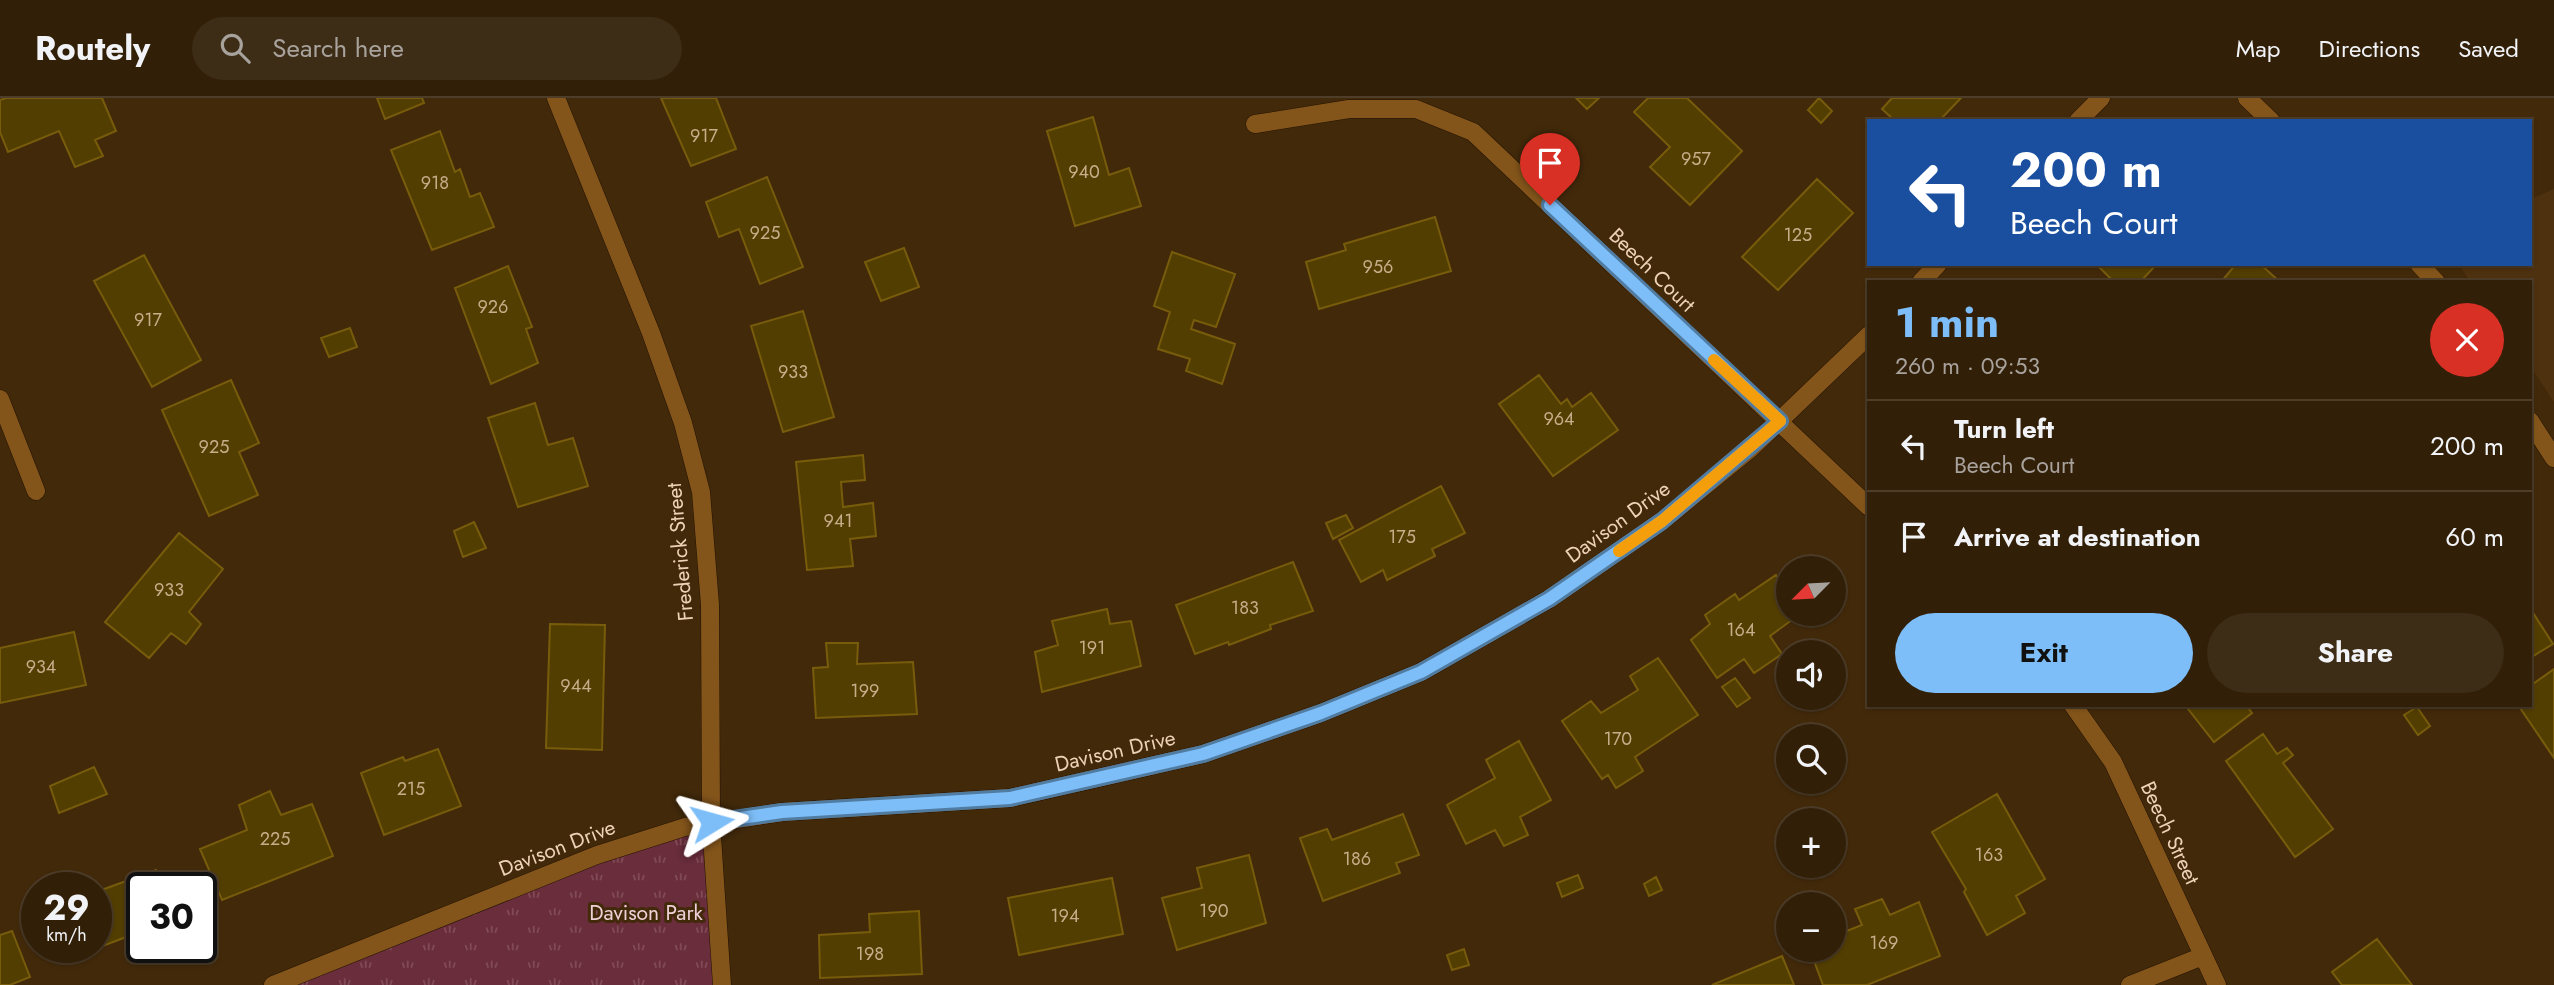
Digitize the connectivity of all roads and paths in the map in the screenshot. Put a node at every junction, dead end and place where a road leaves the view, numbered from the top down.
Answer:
1 (555, 98) edge
2 (2101, 98) edge
3 (2247, 98) edge
4 (2080, 119) edge
5 (2268, 119) edge
6 (1255, 124) dead end
7 (1936, 266) edge
8 (2421, 266) edge
9 (1923, 280) edge
10 (2434, 280) edge
11 (1867, 337) edge
12 (0, 399) edge
13 (1780, 421) junction
14 (2532, 424) edge
15 (2554, 458) edge
16 (36, 491) dead end
17 (1867, 505) edge
18 (2074, 707) edge
19 (712, 822) junction
20 (2203, 956) junction
21 (273, 985) edge
22 (722, 985) edge
23 (2130, 985) edge
24 (2217, 985) edge

1 - 19 street, Frederick Street
2 - 4 street
3 - 5 street
6 - 13 street, Beech Court
7 - 9 street
8 - 10 street
11 - 13 street, Davison Drive
12 - 16 street
13 - 17 street
13 - 19 street, Davison Drive
14 - 15 street
18 - 20 street, Beech Street
19 - 21 street, Davison Drive
19 - 22 street, Frederick Street
20 - 23 street
20 - 24 street, Beech Street

